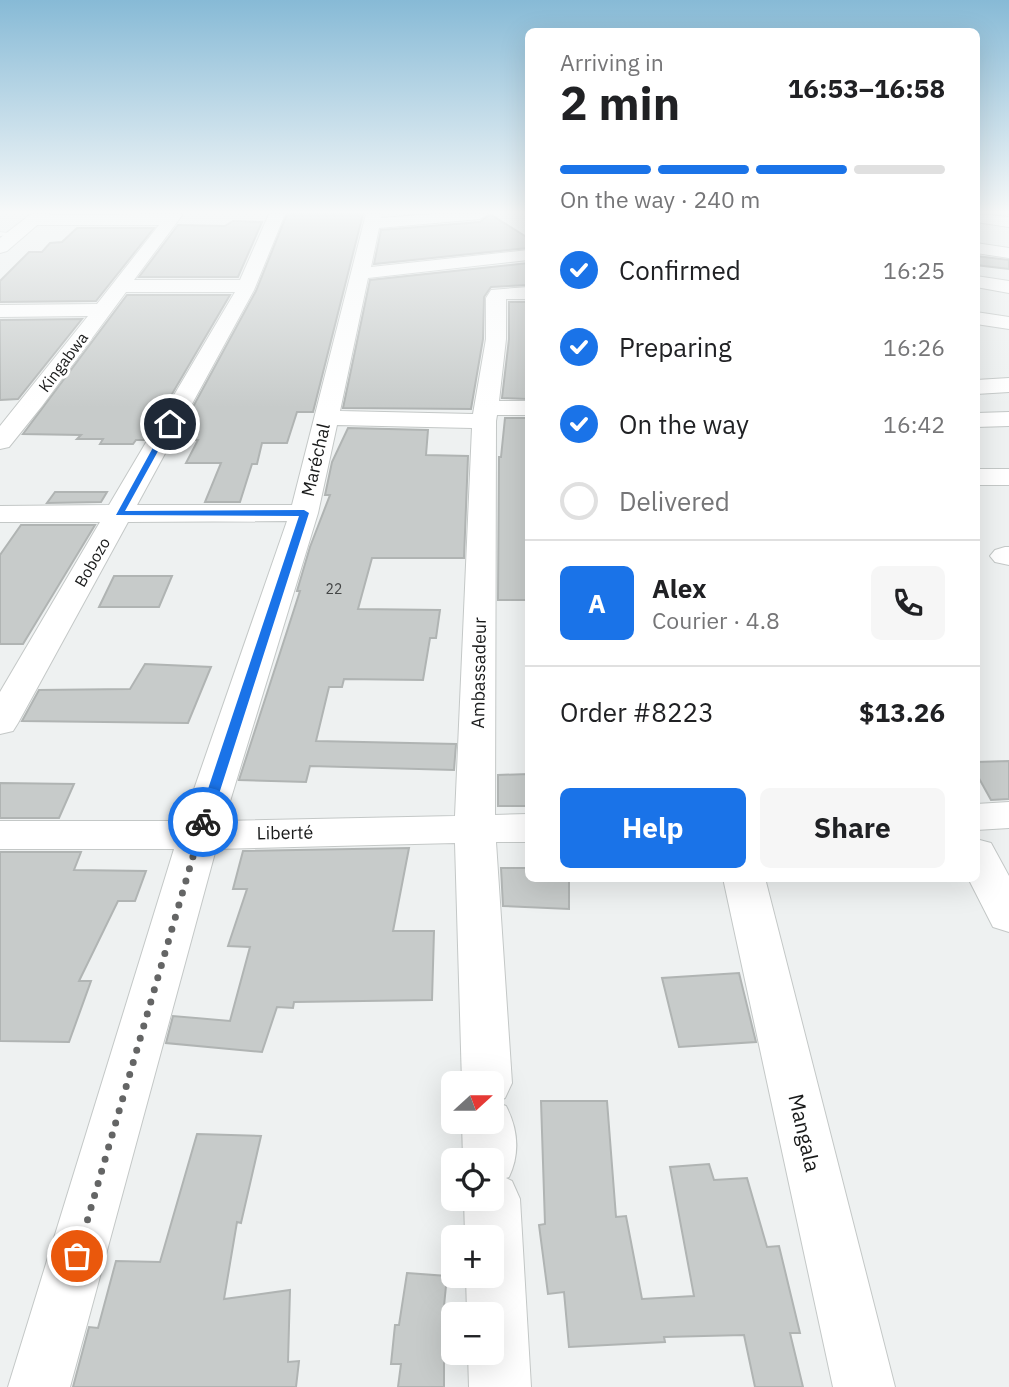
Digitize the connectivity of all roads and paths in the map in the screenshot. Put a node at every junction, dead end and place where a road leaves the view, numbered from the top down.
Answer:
1 (127, 279) edge
2 (250, 279) edge
3 (362, 279) edge
4 (980, 282) edge
5 (122, 286) junction
6 (247, 286) junction
7 (1009, 287) edge
8 (525, 293) edge
9 (103, 310) junction
10 (0, 311) edge
11 (980, 319) edge
12 (1009, 326) edge
13 (980, 330) edge
14 (34, 401) junction
15 (0, 402) edge
16 (525, 408) edge
17 (485, 415) junction
18 (326, 418) junction
19 (1009, 419) edge
20 (980, 420) edge
21 (0, 442) edge
22 (980, 477) edge
23 (1009, 477) edge
24 (119, 513) junction
25 (304, 513) junction
26 (0, 514) edge
27 (0, 723) edge
28 (986, 819) edge
29 (525, 828) edge
30 (475, 829) junction
31 (0, 835) edge
32 (199, 835) junction
33 (745, 882) edge
34 (1009, 916) edge
35 (485, 1071) edge
36 (493, 1211) edge
37 (39, 1387) edge
38 (500, 1387) edge
39 (864, 1387) edge

1 - 5 street, Kingabwa
2 - 6 street, Bobozo
3 - 18 street, Maréchal
4 - 7 street
5 - 6 street
5 - 9 street, Kingabwa
6 - 24 street, Bobozo
8 - 17 street, Ambassadeur
9 - 10 street
9 - 14 street, Kingabwa
11 - 12 street
12 - 13 street
14 - 15 street
14 - 21 street, Kingabwa
16 - 17 street
17 - 18 street
17 - 30 street, Ambassadeur
18 - 25 street, Maréchal
19 - 20 street
22 - 23 street
24 - 25 street
24 - 26 street
24 - 27 street, Bobozo
25 - 32 street, Maréchal
28 - 34 street
29 - 30 street, Liberté
30 - 32 street, Liberté
30 - 35 street, Ambassadeur
31 - 32 street, Liberté
32 - 37 street, Maréchal
33 - 39 street, Mangala
36 - 38 street

